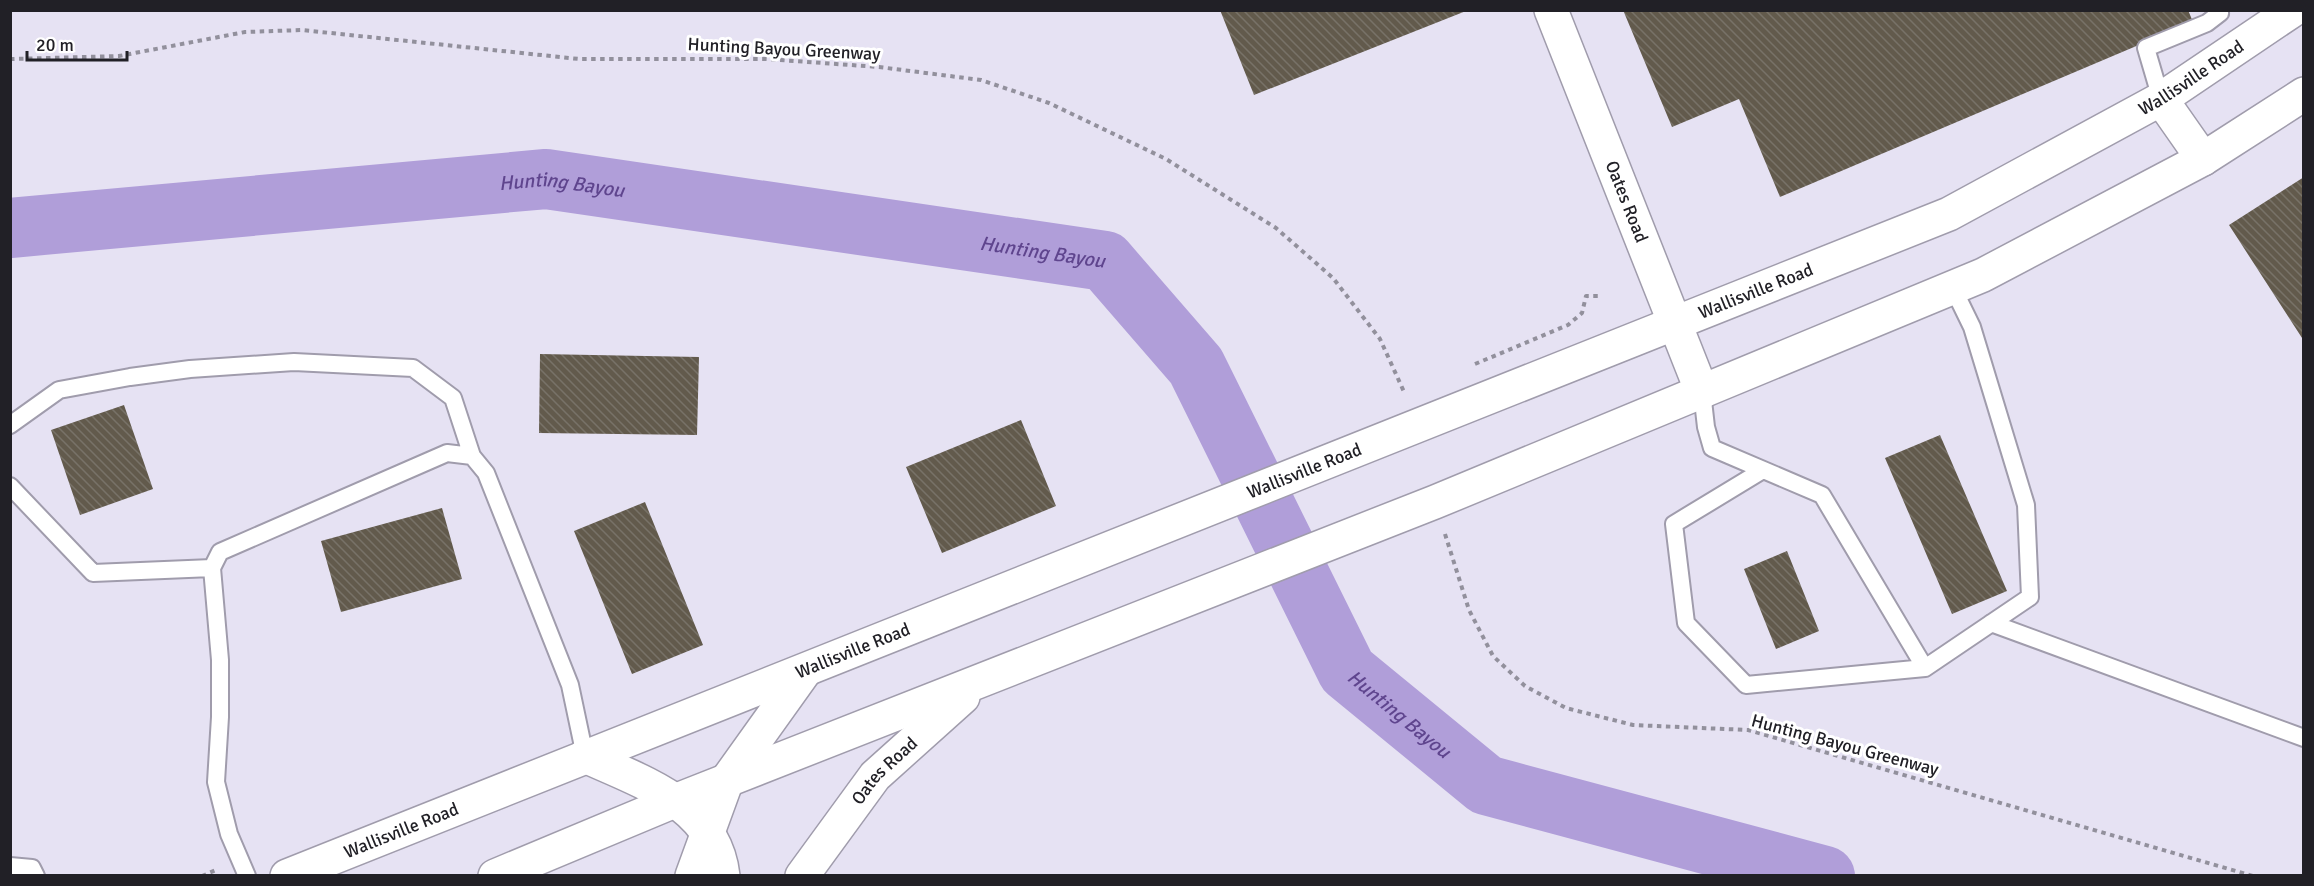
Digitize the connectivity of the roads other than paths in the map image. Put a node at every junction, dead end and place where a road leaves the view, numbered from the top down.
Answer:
1 (1551, 10) edge
2 (2219, 10) edge
3 (2293, 10) edge
4 (2304, 94) edge
5 (2160, 99) junction
6 (2203, 159) junction
7 (1953, 288) junction
8 (1675, 322) junction
9 (1702, 392) junction
10 (10, 426) edge
11 (472, 456) junction
12 (1763, 470) junction
13 (10, 486) edge
14 (212, 568) junction
15 (1991, 623) junction
16 (1925, 668) junction
17 (805, 671) junction
18 (982, 680) junction
19 (2304, 738) edge
20 (585, 756) junction
21 (728, 780) junction
22 (677, 800) junction
23 (708, 832) junction
24 (10, 866) edge
25 (36, 876) edge
26 (248, 876) edge
27 (287, 876) edge
28 (495, 876) edge
29 (692, 876) edge
30 (723, 876) edge
31 (802, 876) edge

1 - 8 main road, Oates Road
2 - 5 lane
3 - 5 main road, Wallisville Road
4 - 6 main road
5 - 6 main road
5 - 8 main road, Wallisville Road
6 - 7 main road
7 - 9 main road
7 - 15 lane
8 - 9 main road, Oates Road
8 - 17 main road, Wallisville Road
9 - 12 lane
9 - 18 main road
10 - 11 lane
11 - 14 lane
11 - 20 lane
12 - 16 lane
12 - 16 lane
13 - 14 lane
14 - 26 lane
15 - 16 lane
15 - 19 lane
17 - 20 main road, Wallisville Road
17 - 21 main road
18 - 21 main road
18 - 31 main road, Oates Road
20 - 22 main road
20 - 27 main road, Wallisville Road
21 - 22 main road
21 - 23 main road
22 - 23 main road
22 - 28 main road
23 - 29 main road
23 - 30 main road
24 - 25 lane

